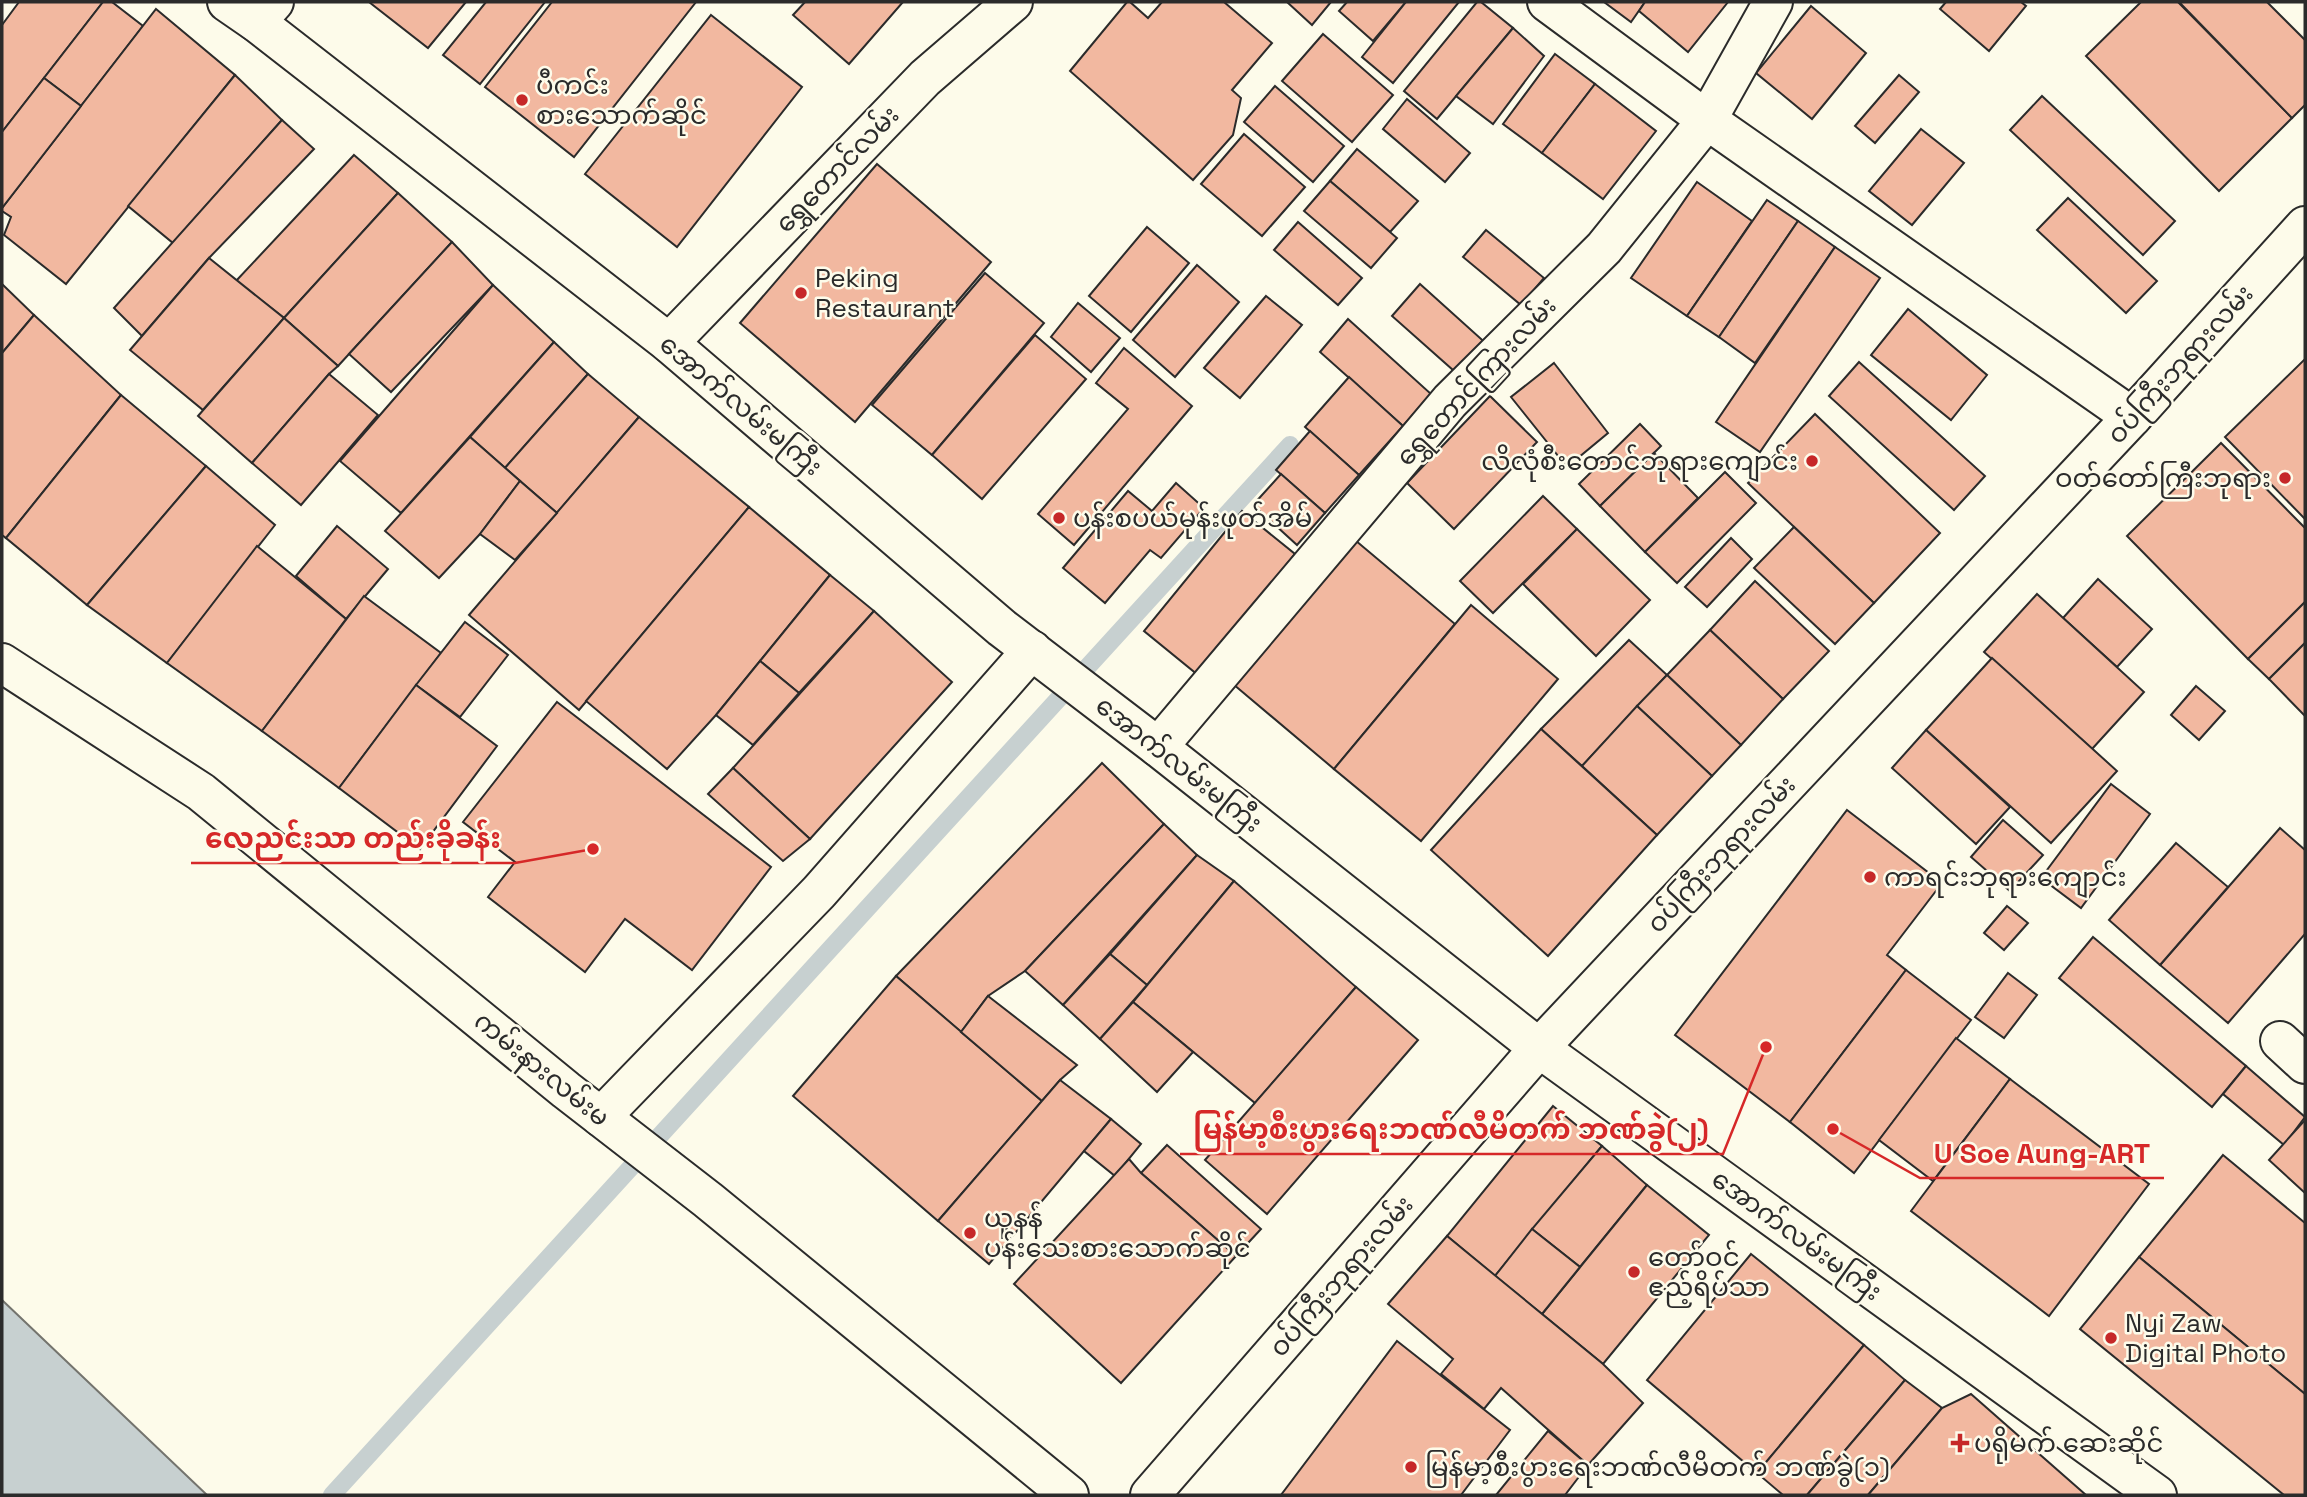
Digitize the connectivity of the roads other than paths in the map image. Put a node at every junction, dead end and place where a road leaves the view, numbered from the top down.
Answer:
1 (1013, 2) edge
2 (1547, 2) edge
3 (1773, 2) edge
4 (252, 8) edge
5 (1707, 120) junction
6 (2305, 226) edge
7 (669, 344) junction
8 (2132, 417) junction
9 (1032, 650) junction
10 (2, 663) edge
11 (1158, 747) junction
12 (1539, 1048) junction
13 (601, 1117) junction
14 (1069, 1495) edge
15 (1150, 1495) edge
16 (2157, 1495) edge

1 - 7 street, ရွှေတောင်လမ်း
2 - 5 street
3 - 5 street, ရွှေတောင်ကြားလမ်း
4 - 7 street, အောက်လမ်းမကြီး
5 - 8 street
5 - 11 street, ရွှေတောင်ကြားလမ်း
6 - 8 street, ဝပ်ကြီးဘုရားလမ်း
7 - 9 street, အောက်လမ်းမကြီး
8 - 12 street, ဝပ်ကြီးဘုရားလမ်း
9 - 11 street, အောက်လမ်းမကြီး
9 - 13 street
10 - 13 street, ကမ်းနားလမ်းမ
11 - 12 street, အောက်လမ်းမကြီး
12 - 15 street, ဝပ်ကြီးဘုရားလမ်း
12 - 16 street, အောက်လမ်းမကြီး
13 - 14 street, ကမ်းနားလမ်းမ

